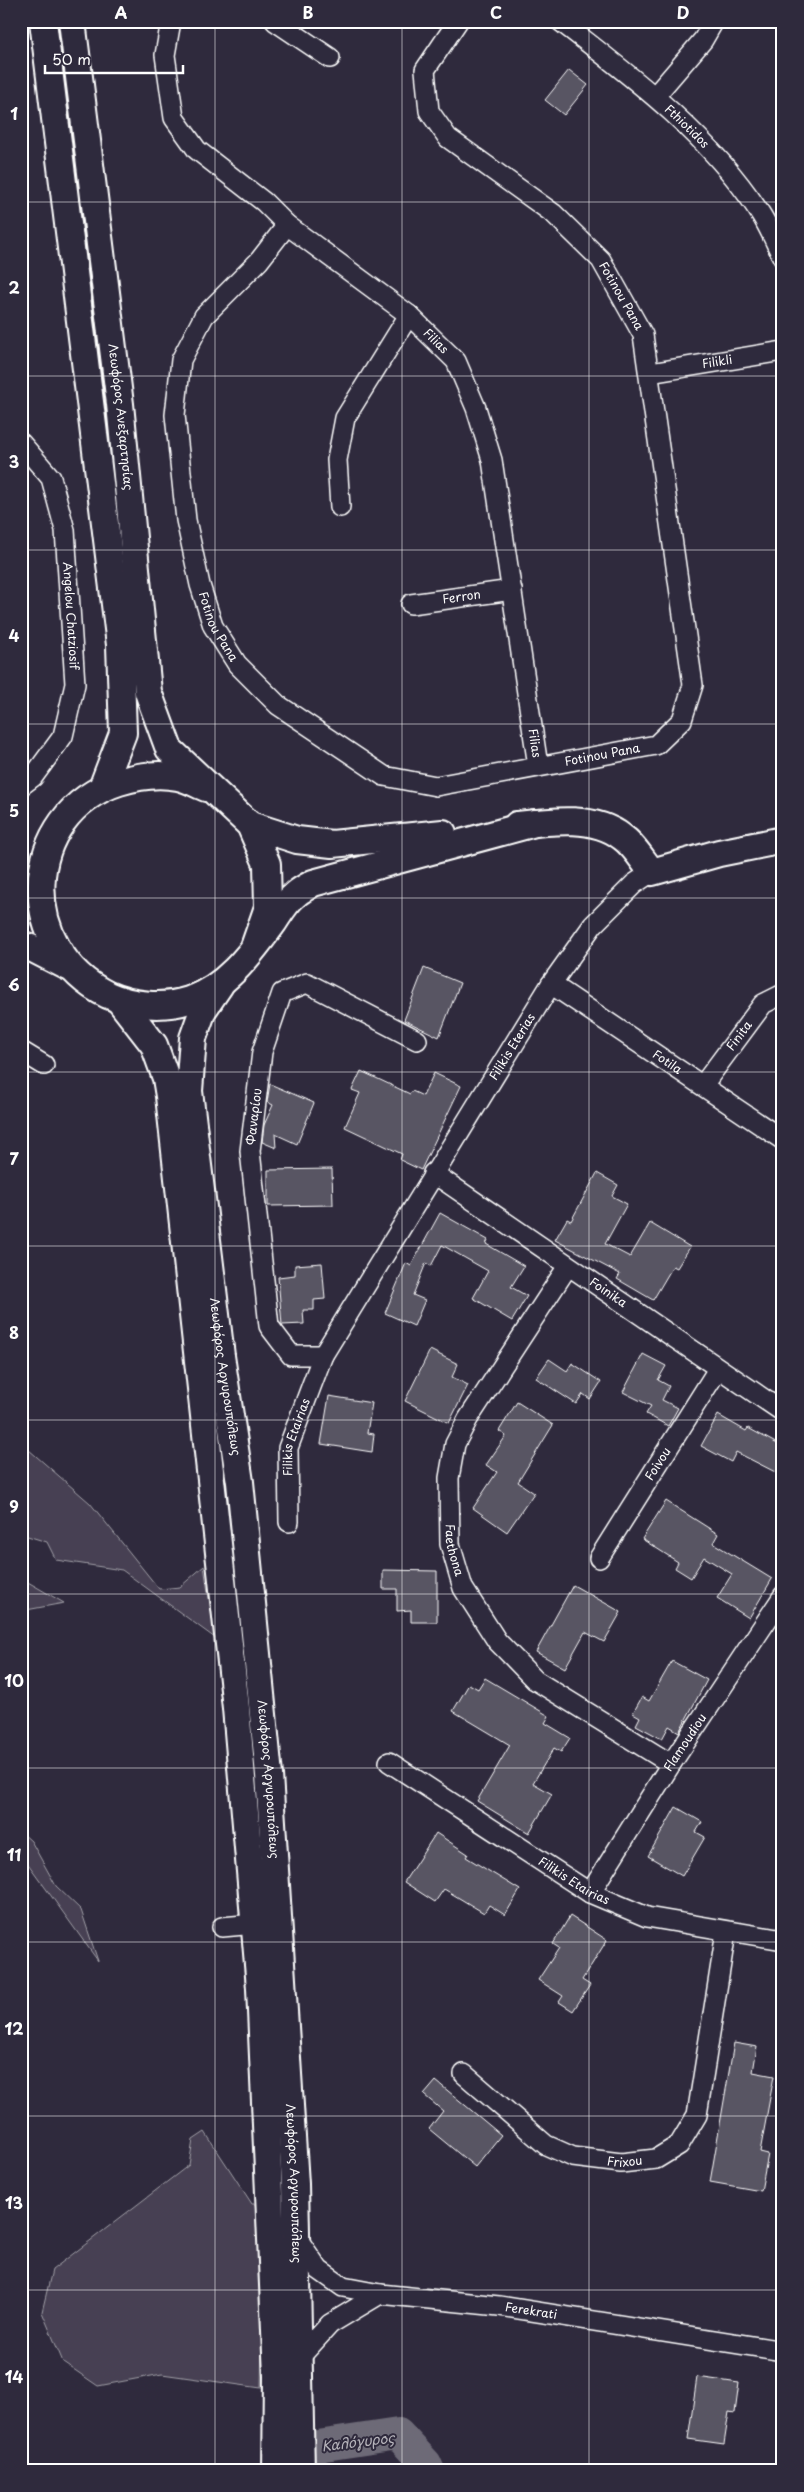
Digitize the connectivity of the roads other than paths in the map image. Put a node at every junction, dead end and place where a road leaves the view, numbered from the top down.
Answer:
1 (43, 21) edge
2 (72, 21) edge
3 (171, 21) edge
4 (275, 21) edge
5 (458, 21) edge
6 (560, 21) edge
7 (714, 21) edge
8 (330, 58) dead end
9 (655, 96) junction
10 (287, 225) junction
11 (783, 258) edge
12 (409, 315) junction
13 (783, 351) edge
14 (650, 373) junction
15 (21, 443) edge
16 (340, 507) dead end
17 (512, 590) junction
18 (411, 604) dead end
19 (538, 766) junction
20 (21, 786) edge
21 (102, 788) junction
22 (215, 791) junction
23 (535, 823) junction
24 (250, 825) junction
25 (783, 840) edge
26 (44, 860) junction
27 (652, 872) junction
28 (21, 875) edge
29 (21, 945) edge
30 (254, 947) junction
31 (71, 969) junction
32 (551, 984) junction
33 (220, 985) junction
34 (783, 994) edge
35 (119, 1000) junction
36 (417, 1040) dead end
37 (21, 1051) edge
38 (44, 1066) dead end
39 (703, 1085) junction
40 (179, 1094) junction
41 (783, 1140) edge
42 (433, 1174) junction
43 (568, 1266) junction
44 (323, 1355) junction
45 (718, 1369) junction
46 (783, 1412) edge
47 (289, 1522) dead end
48 (598, 1558) dead end
49 (783, 1596) edge
50 (389, 1762) dead end
51 (671, 1764) junction
52 (590, 1892) junction
53 (255, 1924) junction
54 (222, 1927) dead end
55 (726, 1932) junction
56 (783, 1940) edge
57 (464, 2074) dead end
58 (297, 2238) junction
59 (380, 2294) junction
60 (783, 2351) edge
61 (300, 2357) junction
62 (276, 2471) edge
63 (301, 2471) edge

1 - 21 main road
2 - 22 main road, Λεωφόρος Ανεξαρτησίας
3 - 10 street, Filias
4 - 8 street
5 - 14 street, Fotinou Pana
6 - 9 street, Fthiotidos
7 - 9 street
9 - 11 street, Fthiotidos
10 - 12 street, Filias
10 - 19 street, Fotinou Pana
12 - 16 street
12 - 17 street, Filias
13 - 14 street, Filikli
14 - 19 street, Fotinou Pana
15 - 20 street, Angelou Chatziosif
17 - 18 street, Ferron
17 - 19 street, Filias
21 - 22 main road
21 - 26 main road
22 - 24 main road, Λεωφόρος Ανεξαρτησίας
23 - 24 main road
23 - 27 main road
23 - 30 main road
24 - 30 main road
25 - 27 main road, Filikis Eterias
26 - 28 main road
26 - 31 main road
27 - 32 street, Filikis Eterias
29 - 31 main road
30 - 33 main road
31 - 35 main road
32 - 39 street, Fotila
32 - 42 street, Filikis Eterias
33 - 35 main road
33 - 40 main road
34 - 39 street, Finita
35 - 40 main road
36 - 44 street, Φαναρίου
37 - 38 street
39 - 41 street, Fotila
40 - 53 main road, Λεωφόρος Αργυρουπόλεως
40 - 58 main road, Λεωφόρος Αργυρουπόλεως
42 - 43 street, Foinika
42 - 44 street, Filikis Eterias
43 - 45 street, Foinika
43 - 51 street, Faethona
44 - 47 street, Filikis Etairias
45 - 46 street, Foinika
45 - 48 street, Foivou
49 - 51 street, Flamoudiou
50 - 52 street, Filikis Etairias
51 - 52 street, Flamoudiou
52 - 55 street, Filikis Etairias
53 - 54 street
53 - 62 main road, Λεωφόρος Αργυρουπόλεως
55 - 56 street, Filikis Etairias
55 - 57 street, Frixou
58 - 59 street, Ferekrati
58 - 61 main road, Λεωφόρος Αργυρουπόλεως
59 - 60 street, Ferekrati
59 - 61 street
61 - 63 main road, Λεωφόρος Αργυρουπόλεως

